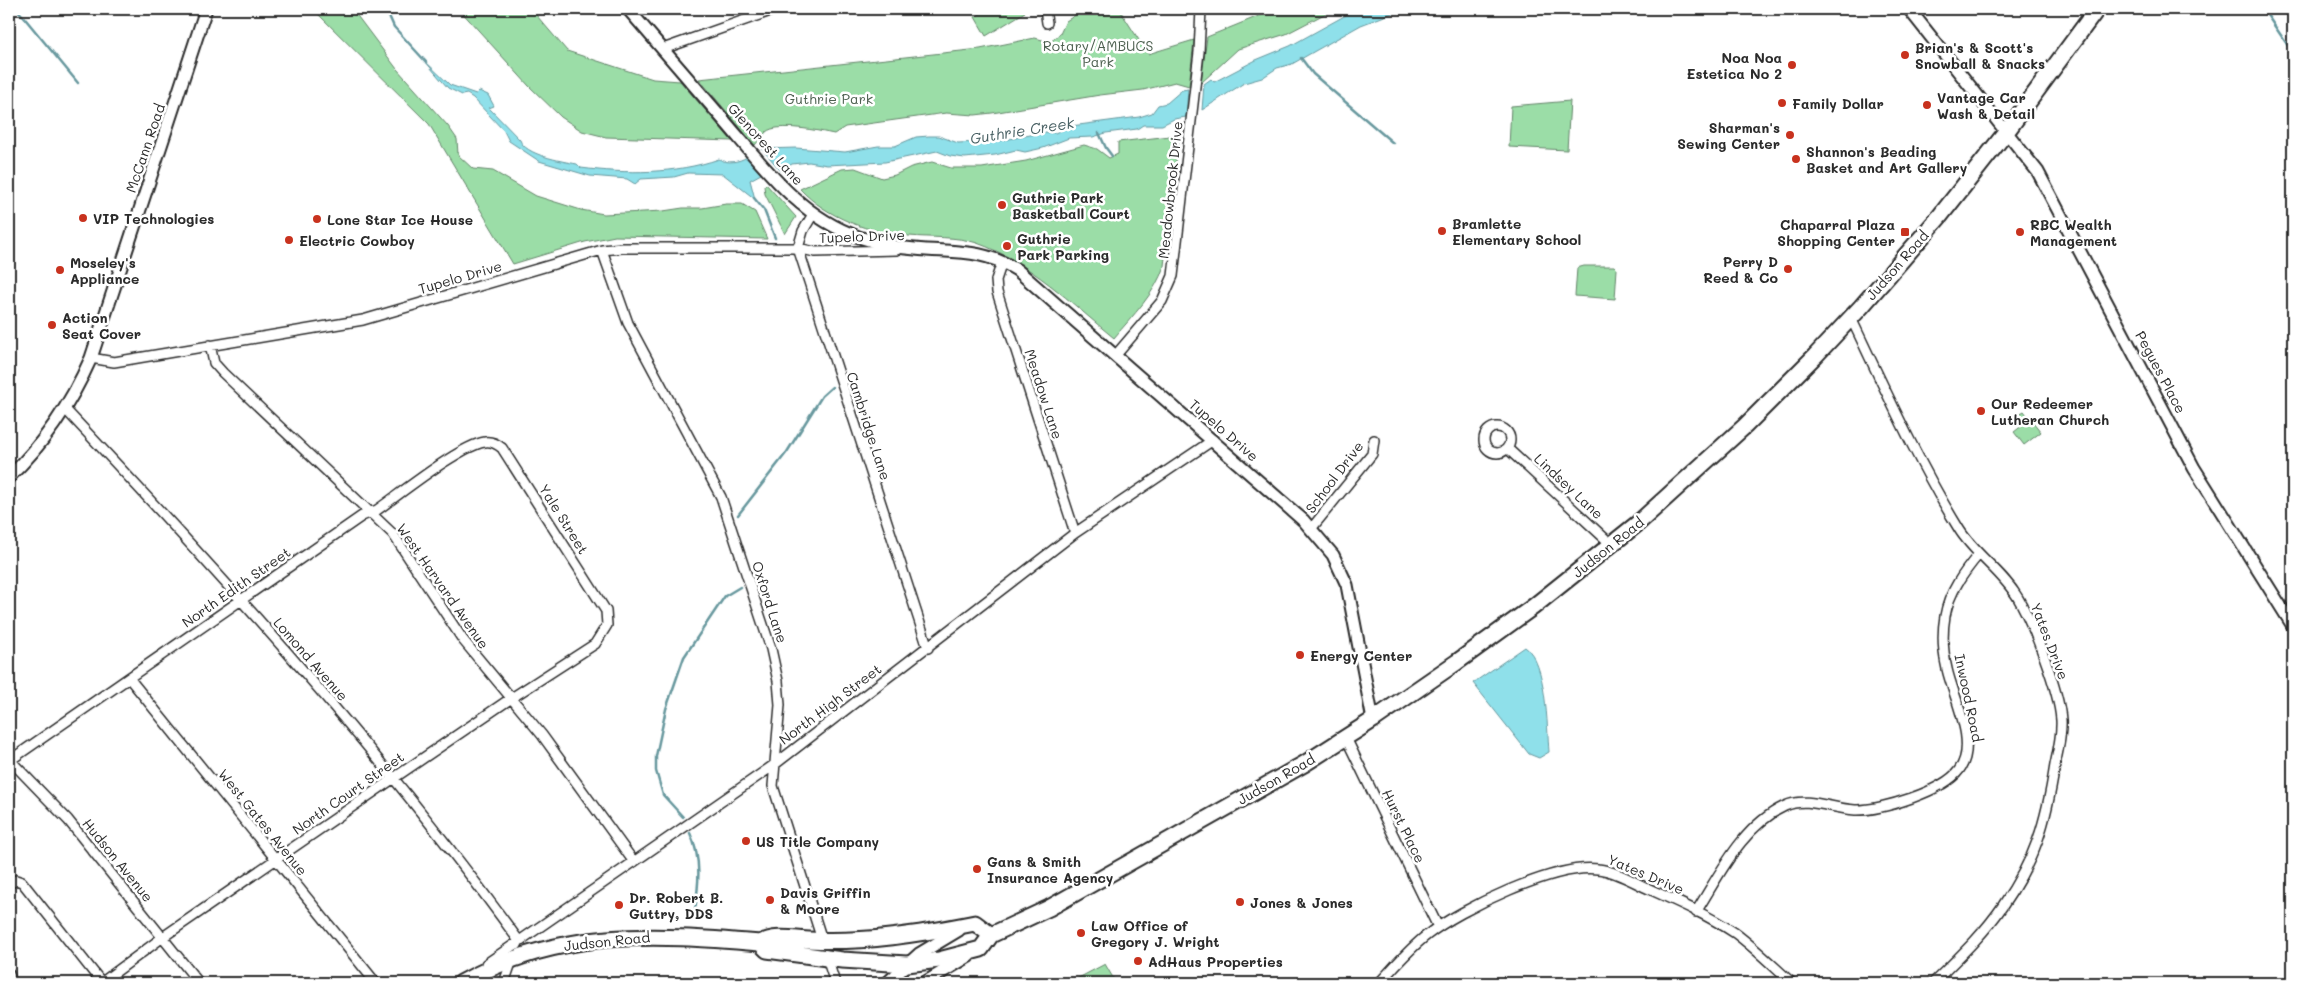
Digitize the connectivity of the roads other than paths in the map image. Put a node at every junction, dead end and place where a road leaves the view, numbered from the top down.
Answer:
1 (206, 9) edge
2 (628, 9) edge
3 (776, 9) edge
4 (1045, 9) edge
5 (1202, 9) edge
6 (1908, 9) edge
7 (2097, 9) edge
8 (1047, 23) dead end
9 (663, 49) junction
10 (2006, 131) junction
11 (813, 214) junction
12 (798, 248) junction
13 (914, 249) junction
14 (602, 250) junction
15 (1002, 262) junction
16 (1852, 318) junction
17 (210, 345) junction
18 (1115, 356) junction
19 (92, 358) junction
20 (65, 409) junction
21 (1213, 440) junction
22 (1374, 440) dead end
23 (483, 442) joint
24 (1507, 448) dead end
25 (9, 477) edge
26 (370, 513) junction
27 (1312, 529) junction
28 (1075, 533) junction
29 (1612, 545) junction
30 (1979, 554) junction
31 (242, 600) junction
32 (607, 625) joint
33 (2293, 626) edge
34 (928, 648) junction
35 (129, 678) junction
36 (510, 698) junction
37 (1373, 720) junction
38 (1346, 738) junction
39 (9, 760) edge
40 (774, 765) junction
41 (394, 778) junction
42 (276, 860) junction
43 (634, 862) junction
44 (9, 884) edge
45 (1696, 912) junction
46 (975, 923) junction
47 (1438, 927) junction
48 (991, 935) junction
49 (163, 937) junction
50 (519, 941) junction
51 (822, 941) junction
52 (760, 943) junction
53 (981, 949) junction
54 (827, 958) junction
55 (512, 959) junction
56 (907, 964) junction
57 (9, 973) edge
58 (9, 983) edge
59 (102, 983) edge
60 (199, 983) edge
61 (376, 983) edge
62 (460, 983) edge
63 (504, 983) edge
64 (835, 983) edge
65 (887, 983) edge
66 (924, 983) edge
67 (1379, 983) edge
68 (1792, 983) edge
69 (1933, 983) edge

1 - 19 street, McCann Road
2 - 9 street, Glencrest Lane
3 - 9 street
4 - 8 street
5 - 18 street, Meadowbrook Drive
6 - 10 street, Pegues Place
7 - 10 main road, Judson Road
9 - 11 street, Glencrest Lane
10 - 16 main road, Judson Road
10 - 33 street, Pegues Place
11 - 12 street
11 - 13 street, Glencrest Lane
12 - 13 street, Tupelo Drive
12 - 14 street, Tupelo Drive
12 - 34 street, Cambridge Lane
13 - 15 street, Tupelo Drive
14 - 17 street, Tupelo Drive
14 - 40 street, Oxford Lane
15 - 18 street, Tupelo Drive
15 - 28 street, Meadow Lane
16 - 29 main road, Judson Road
16 - 30 street, Yates Drive
17 - 19 street, Tupelo Drive
17 - 26 street, West Harvard Avenue
18 - 21 street, Tupelo Drive
19 - 20 street, McCann Road
20 - 25 street, McCann Road
20 - 31 street, Lomond Avenue
21 - 27 street, Tupelo Drive
21 - 28 street, North High Street
22 - 27 street, School Drive
23 - 26 street, North Edith Street
23 - 32 street, Yale Street
24 - 29 street, Lindsey Lane
26 - 31 street, North Edith Street
26 - 36 street, West Harvard Avenue
27 - 37 street, Tupelo Drive
28 - 34 street, North High Street
29 - 37 main road, Judson Road
30 - 45 street, Inwood Road
30 - 69 street, Yates Drive
31 - 35 street, North Edith Street
31 - 41 street, Lomond Avenue
32 - 36 street, North Court Street
34 - 40 street, North High Street
35 - 39 street, North Edith Street
35 - 42 street, West Gates Avenue
36 - 41 street, North Court Street
36 - 43 street, West Harvard Avenue
37 - 38 main road, Judson Road
38 - 47 street, Hurst Place
38 - 48 main road, Judson Road
39 - 49 street, Hudson Avenue
40 - 43 street, North High Street
40 - 51 street, Oxford Lane
41 - 42 street, North Court Street
41 - 50 street, Lomond Avenue
42 - 49 street, North Court Street
42 - 61 street, West Gates Avenue
43 - 50 street, North High Street
44 - 59 street, North Court Street
45 - 47 street, Yates Drive
45 - 68 street, Yates Drive
46 - 48 main road
46 - 51 main road, Judson Road
46 - 56 street
47 - 67 street, Yates Drive
48 - 53 main road
49 - 59 street, North Court Street
49 - 60 street, Hudson Avenue
50 - 55 street
50 - 62 street, North High Street
51 - 52 main road, Judson Road
51 - 54 street, Oxford Lane
52 - 54 main road, Judson Road
52 - 55 main road, Judson Road
53 - 56 main road, Judson Road
53 - 66 street
54 - 56 main road, Judson Road
54 - 64 street, Oxford Lane
55 - 62 main road, Judson Road
55 - 63 street
56 - 65 street
57 - 58 street

